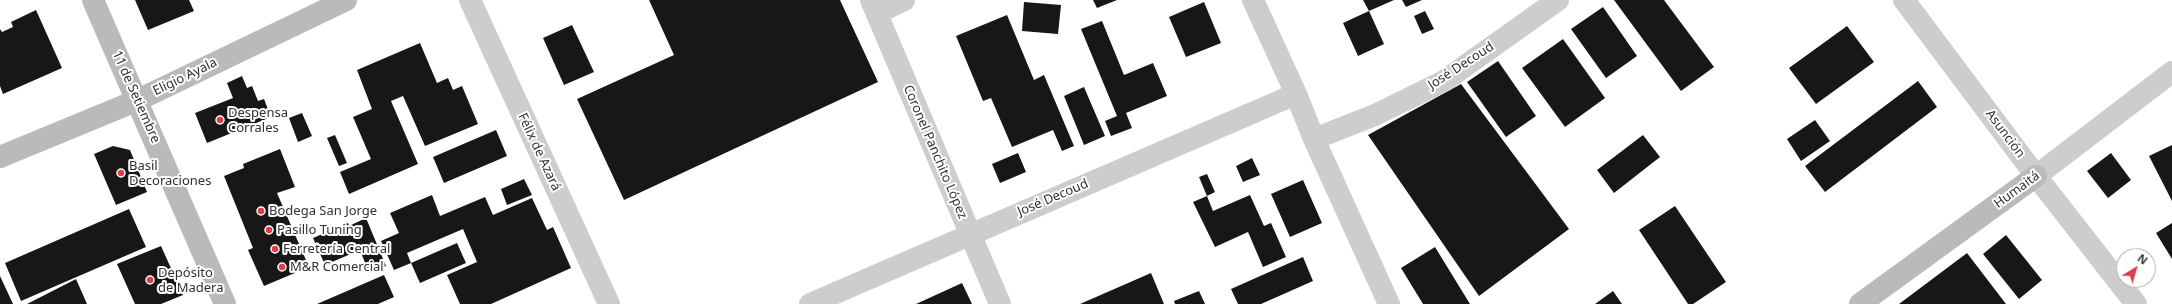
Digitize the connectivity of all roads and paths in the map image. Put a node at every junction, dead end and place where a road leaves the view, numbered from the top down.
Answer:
1 (93, 0) edge
2 (346, 0) edge
3 (470, 0) edge
4 (904, 0) edge
5 (1253, 0) edge
6 (1558, 0) edge
7 (1904, 0) edge
8 (874, 6) edge
9 (2172, 72) edge
10 (1296, 94) junction
11 (138, 100) junction
12 (1314, 139) junction
13 (0, 157) edge
14 (2036, 176) junction
15 (970, 234) junction
16 (225, 304) edge
17 (609, 304) edge
18 (810, 304) edge
19 (1000, 304) edge
20 (1389, 304) edge
21 (1860, 304) edge
22 (2136, 304) edge

1 - 11 street, 11 de Setiembre
2 - 11 street, Eligio Ayala
3 - 17 street, Félix de Azará
4 - 8 street
5 - 10 street
6 - 12 street, José Decoud
7 - 14 street, Asunción
8 - 15 street, Coronel Panchito López
9 - 14 street, Humaitá
10 - 12 street
10 - 15 street, José Decoud
11 - 13 street, Eligio Ayala
11 - 16 street, 11 de Setiembre
12 - 20 street
14 - 21 street, Humaitá
14 - 22 street, Asunción
15 - 18 street, José Decoud
15 - 19 street, Coronel Panchito López

